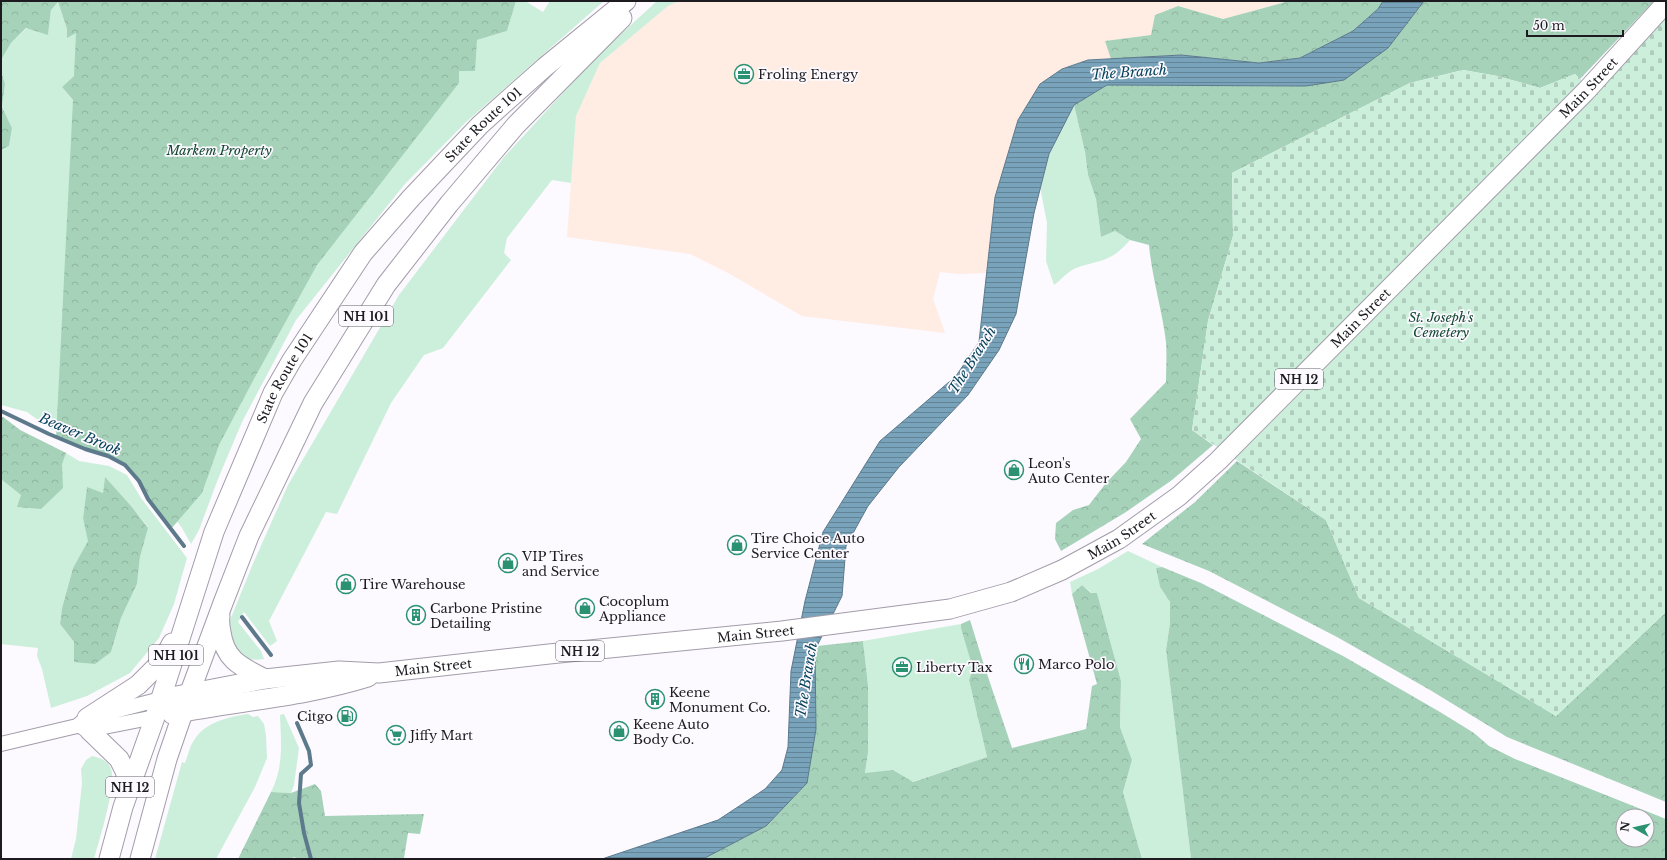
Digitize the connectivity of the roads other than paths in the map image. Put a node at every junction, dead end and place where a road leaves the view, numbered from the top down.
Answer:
1 (626, 1) edge
2 (638, 1) edge
3 (1666, 3) edge
4 (223, 603) junction
5 (190, 610) junction
6 (379, 674) junction
7 (265, 679) junction
8 (190, 692) junction
9 (161, 699) junction
10 (183, 712) junction
11 (155, 717) junction
12 (84, 724) junction
13 (1, 744) edge
14 (124, 807) junction
15 (109, 859) edge
16 (140, 859) edge

1 - 5 highway, State Route 101 / NH 101
2 - 4 highway, State Route 101 / NH 101
3 - 6 highway, Main Street / NH 12
4 - 7 highway
4 - 8 highway, State Route 101 / NH 101
5 - 9 highway, State Route 101 / NH 101
5 - 12 highway
6 - 7 highway, Main Street / NH 12
6 - 10 highway, Main Street / NH 12
7 - 8 highway, Main Street / NH 12
8 - 9 highway, Main Street / NH 12
8 - 10 highway, State Route 101 / NH 101
9 - 11 highway, State Route 101 / NH 101
9 - 12 main road, Main Street
10 - 11 highway, Main Street
10 - 16 highway, State Route 101 / NH 12
11 - 12 main road, Main Street
11 - 14 highway, State Route 101 / NH 12
12 - 13 main road, Main Street
12 - 14 highway
14 - 15 highway, State Route 101 / NH 12

